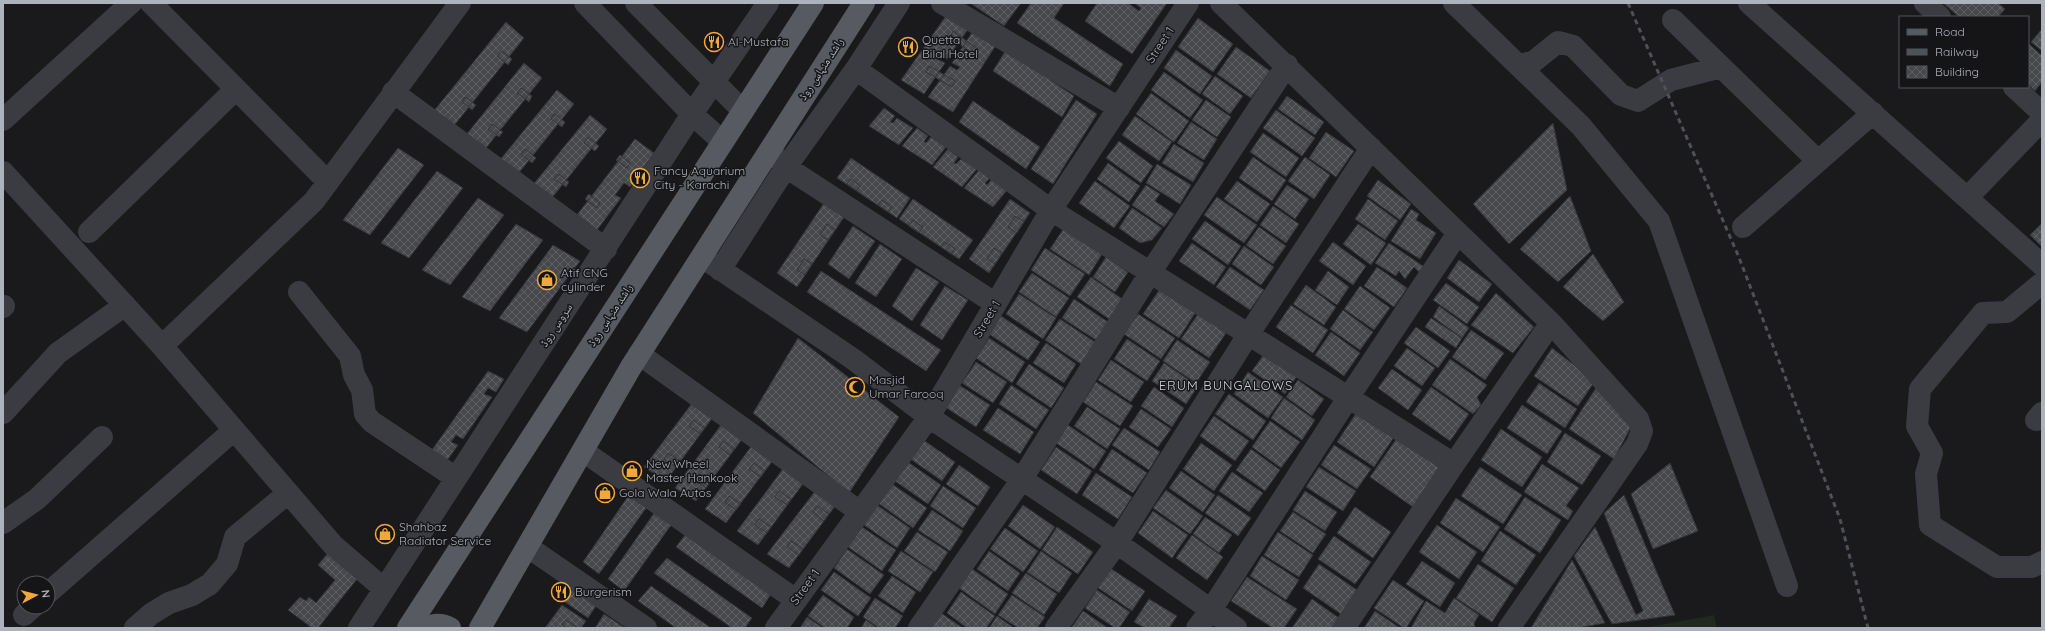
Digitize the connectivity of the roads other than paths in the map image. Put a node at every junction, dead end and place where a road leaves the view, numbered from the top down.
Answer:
1 (131, 3) edge
2 (151, 3) edge
3 (460, 3) edge
4 (585, 3) edge
5 (636, 3) edge
6 (768, 3) edge
7 (813, 3) edge
8 (864, 3) edge
9 (899, 3) edge
10 (942, 3) edge
11 (1188, 3) edge
12 (1221, 3) edge
13 (1454, 3) edge
14 (1749, 3) edge
15 (1925, 3) edge
16 (1939, 16) edge
17 (1673, 20) dead end
18 (1286, 65) junction
19 (1518, 65) junction
20 (1721, 67) junction
21 (856, 69) junction
22 (714, 83) junction
23 (2015, 88) edge
24 (236, 89) junction
25 (393, 92) junction
26 (1119, 108) junction
27 (743, 111) junction
28 (1872, 113) junction
29 (2042, 113) edge
30 (692, 114) junction
31 (3, 120) edge
32 (2042, 120) edge
33 (723, 142) junction
34 (1371, 148) junction
35 (770, 149) junction
36 (1818, 161) junction
37 (786, 167) junction
38 (3, 172) edge
39 (328, 182) junction
40 (1968, 197) junction
41 (1051, 210) junction
42 (1743, 227) dead end
43 (89, 232) dead end
44 (1458, 233) junction
45 (606, 249) junction
46 (702, 258) junction
47 (2042, 265) edge
48 (720, 270) junction
49 (1150, 273) junction
50 (2042, 283) edge
51 (298, 292) dead end
52 (996, 304) junction
53 (125, 305) junction
54 (1551, 323) junction
55 (1248, 335) junction
56 (162, 346) junction
57 (639, 354) junction
58 (1348, 398) junction
59 (3, 413) edge
60 (929, 417) junction
61 (234, 430) junction
62 (102, 437) dead end
63 (583, 451) junction
64 (1454, 464) junction
65 (456, 478) junction
66 (1022, 479) junction
67 (288, 493) junction
68 (860, 512) junction
69 (3, 523) edge
70 (1117, 542) junction
71 (528, 547) junction
72 (2042, 562) edge
73 (56, 586) edge
74 (1786, 586) dead end
75 (384, 589) junction
76 (796, 600) junction
77 (1212, 610) junction
78 (135, 628) edge
79 (359, 628) edge
80 (408, 628) edge
81 (427, 628) edge
82 (450, 628) edge
83 (480, 628) edge
84 (646, 628) edge
85 (776, 628) edge
86 (919, 628) edge
87 (1056, 628) edge
88 (1197, 628) edge
89 (1236, 628) edge
90 (1344, 628) edge
91 (1509, 628) edge

1 - 31 street
2 - 24 street
3 - 25 street
4 - 30 street
5 - 22 street
6 - 22 street, سروس روڈ
7 - 27 main road, راشد منہاس روڈ
8 - 35 main road, راشد منہاس روڈ
9 - 21 street
10 - 26 street
11 - 26 street, Street 1
12 - 18 street
13 - 19 street
14 - 28 street
15 - 16 street
17 - 20 street
18 - 34 street
18 - 49 street
19 - 20 street
19 - 74 street
20 - 36 street
21 - 37 street
21 - 41 street
22 - 27 street
22 - 30 street, سروس روڈ
23 - 29 street
24 - 39 street
24 - 43 street
25 - 39 street
25 - 45 street
26 - 41 street, Street 1
27 - 33 main road, راشد منہاس روڈ
28 - 36 street
28 - 40 street
30 - 33 street
30 - 45 street, سروس روڈ
32 - 40 street
33 - 80 main road, راشد منہاس روڈ
34 - 44 street
34 - 55 street
35 - 37 street
35 - 46 main road, راشد منہاس روڈ
36 - 42 street
37 - 48 street
37 - 52 street
38 - 53 street
39 - 56 street
40 - 47 street
41 - 49 street
41 - 52 street, Street 1
44 - 54 street
44 - 58 street
45 - 65 street, سروس روڈ
46 - 48 street
46 - 57 main road, راشد منہاس روڈ
48 - 60 street
49 - 55 street
49 - 66 street
50 - 72 street
51 - 65 street
52 - 60 street, Street 1
53 - 56 street
53 - 59 street
54 - 64 street
54 - 91 street
55 - 58 street
55 - 70 street
56 - 61 street
57 - 63 main road, راشد منہاس روڈ
57 - 68 street
58 - 64 street
58 - 77 street
60 - 66 street
60 - 68 street, Street 1
61 - 67 street
61 - 73 street
62 - 69 street
63 - 71 main road, راشد منہاس روڈ
63 - 76 street
64 - 90 street
65 - 75 street, سروس روڈ
66 - 70 street
66 - 86 street
67 - 75 street
67 - 78 street
68 - 76 street, Street 1
70 - 77 street
70 - 87 street
71 - 83 main road, راشد منہاس روڈ
71 - 84 street
75 - 79 street, سروس روڈ
76 - 85 street, Street 1
77 - 88 street
77 - 89 street
81 - 82 main road

